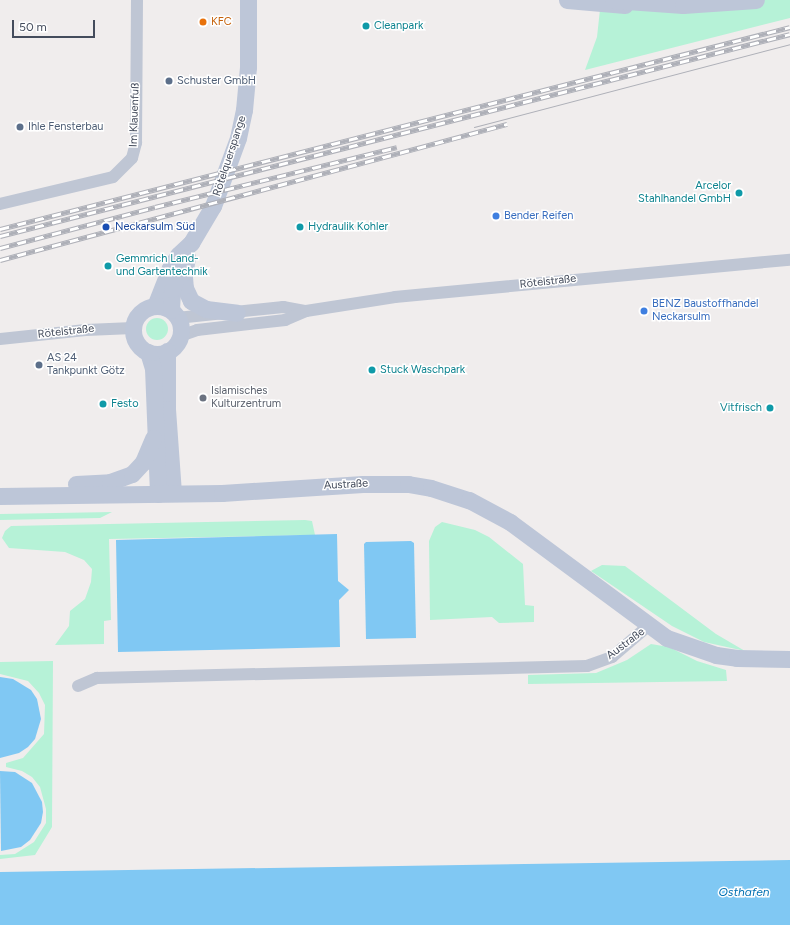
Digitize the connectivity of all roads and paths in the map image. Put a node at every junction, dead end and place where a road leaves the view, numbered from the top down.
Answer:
1 (137, 0) edge
2 (241, 0) edge
3 (248, 0) edge
4 (567, 0) edge
5 (613, 0) edge
6 (756, 0) edge
7 (650, 4) junction
8 (247, 39) junction
9 (0, 204) edge
10 (189, 250) junction
11 (790, 260) edge
12 (168, 311) junction
13 (306, 311) junction
14 (237, 313) junction
15 (133, 328) junction
16 (180, 336) junction
17 (0, 339) edge
18 (148, 352) junction
19 (167, 352) junction
20 (155, 432) junction
21 (165, 494) junction
22 (57, 495) junction
23 (0, 496) edge
24 (648, 626) junction
25 (790, 659) edge
26 (78, 686) dead end

1 - 9 street, Im Klauenfuß
2 - 8 main road, Rötelquerspange
3 - 8 main road, Rötelquerspange
4 - 7 main road
5 - 7 main road
6 - 7 main road
8 - 10 main road, Rötelquerspange
10 - 12 main road, Rötelquerspange
10 - 14 main road
11 - 13 street, Rötelstraße
12 - 14 street, Rötelstraße
12 - 15 main road
12 - 16 main road
13 - 14 street, Rötelstraße
13 - 16 street, Rötelstraße
15 - 17 street, Rötelstraße
15 - 18 main road
16 - 19 main road
18 - 19 main road
18 - 20 main road
19 - 21 main road
20 - 21 main road
20 - 22 main road
21 - 22 main road, Austraße
21 - 24 main road, Austraße
22 - 23 main road, Austraße
24 - 25 main road, Austraße
24 - 26 street, Austraße

